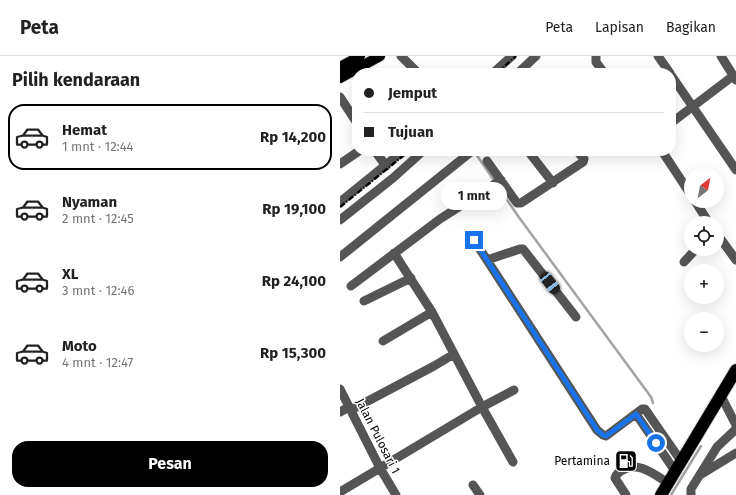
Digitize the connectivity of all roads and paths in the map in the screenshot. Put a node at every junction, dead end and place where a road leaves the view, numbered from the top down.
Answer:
1 (360, 56) edge
2 (380, 56) edge
3 (401, 56) edge
4 (512, 56) edge
5 (536, 56) edge
6 (596, 56) edge
7 (658, 56) edge
8 (721, 56) edge
9 (340, 67) edge
10 (358, 68) edge
11 (413, 68) edge
12 (499, 68) edge
13 (523, 68) edge
14 (600, 68) edge
15 (666, 68) edge
16 (352, 71) edge
17 (340, 78) edge
18 (735, 78) edge
19 (676, 83) edge
20 (340, 97) edge
21 (693, 107) junction
22 (352, 115) edge
23 (676, 119) edge
24 (352, 156) edge
25 (379, 156) edge
26 (397, 156) edge
27 (417, 156) edge
28 (467, 156) edge
29 (532, 156) edge
30 (581, 156) edge
31 (665, 156) edge
32 (488, 161) dead end
33 (340, 164) edge
34 (386, 166) junction
35 (736, 170) edge
36 (497, 182) junction
37 (553, 182) junction
38 (684, 184) edge
39 (340, 202) edge
40 (340, 220) edge
41 (474, 240) dead end
42 (724, 244) edge
43 (394, 253) junction
44 (690, 256) edge
45 (340, 257) edge
46 (487, 260) junction
47 (736, 260) edge
48 (684, 262) dead end
49 (411, 278) junction
50 (351, 286) dead end
51 (364, 300) dead end
52 (432, 312) junction
53 (576, 317) dead end
54 (383, 341) dead end
55 (454, 354) junction
56 (736, 370) edge
57 (340, 389) edge
58 (514, 390) dead end
59 (721, 396) junction
60 (482, 407) junction
61 (350, 409) junction
62 (340, 412) edge
63 (636, 414) junction
64 (736, 425) edge
65 (736, 429) edge
66 (664, 437) junction
67 (656, 443) junction
68 (736, 453) edge
69 (513, 462) dead end
70 (678, 466) junction
71 (380, 468) junction
72 (698, 476) junction
73 (668, 483) junction
74 (473, 485) dead end
75 (340, 492) edge
76 (396, 495) edge
77 (480, 495) edge
78 (626, 495) edge
79 (661, 495) edge
80 (691, 495) edge

1 - 9 main road
2 - 10 main road
3 - 11 street
4 - 12 street
5 - 13 street
6 - 14 street
7 - 15 street
8 - 18 street
16 - 17 main road
18 - 21 street
19 - 21 street
20 - 22 street
21 - 23 street
21 - 35 street
24 - 33 street
25 - 34 street
26 - 34 street
27 - 40 street
28 - 45 street
29 - 37 street
30 - 37 street
31 - 38 street
32 - 36 street
34 - 39 street
36 - 37 street
36 - 43 street
41 - 46 street
42 - 47 street
43 - 49 street
43 - 50 street
44 - 48 street
46 - 53 street
46 - 63 street
49 - 51 street
49 - 52 street
52 - 54 street
52 - 55 street
55 - 60 street
55 - 61 street
56 - 59 highway
57 - 61 street, Jalan Pulosari 1
58 - 60 street
59 - 64 street
59 - 70 highway
60 - 69 street
60 - 71 street
61 - 62 street
61 - 71 street, Jalan Pulosari 1
63 - 66 street
63 - 67 street
65 - 72 street
66 - 67 street
66 - 70 street
67 - 70 street
68 - 72 street
70 - 73 highway
71 - 75 street
71 - 76 street, Jalan Pulosari 1
72 - 80 street
73 - 78 street
73 - 79 highway
74 - 77 street

